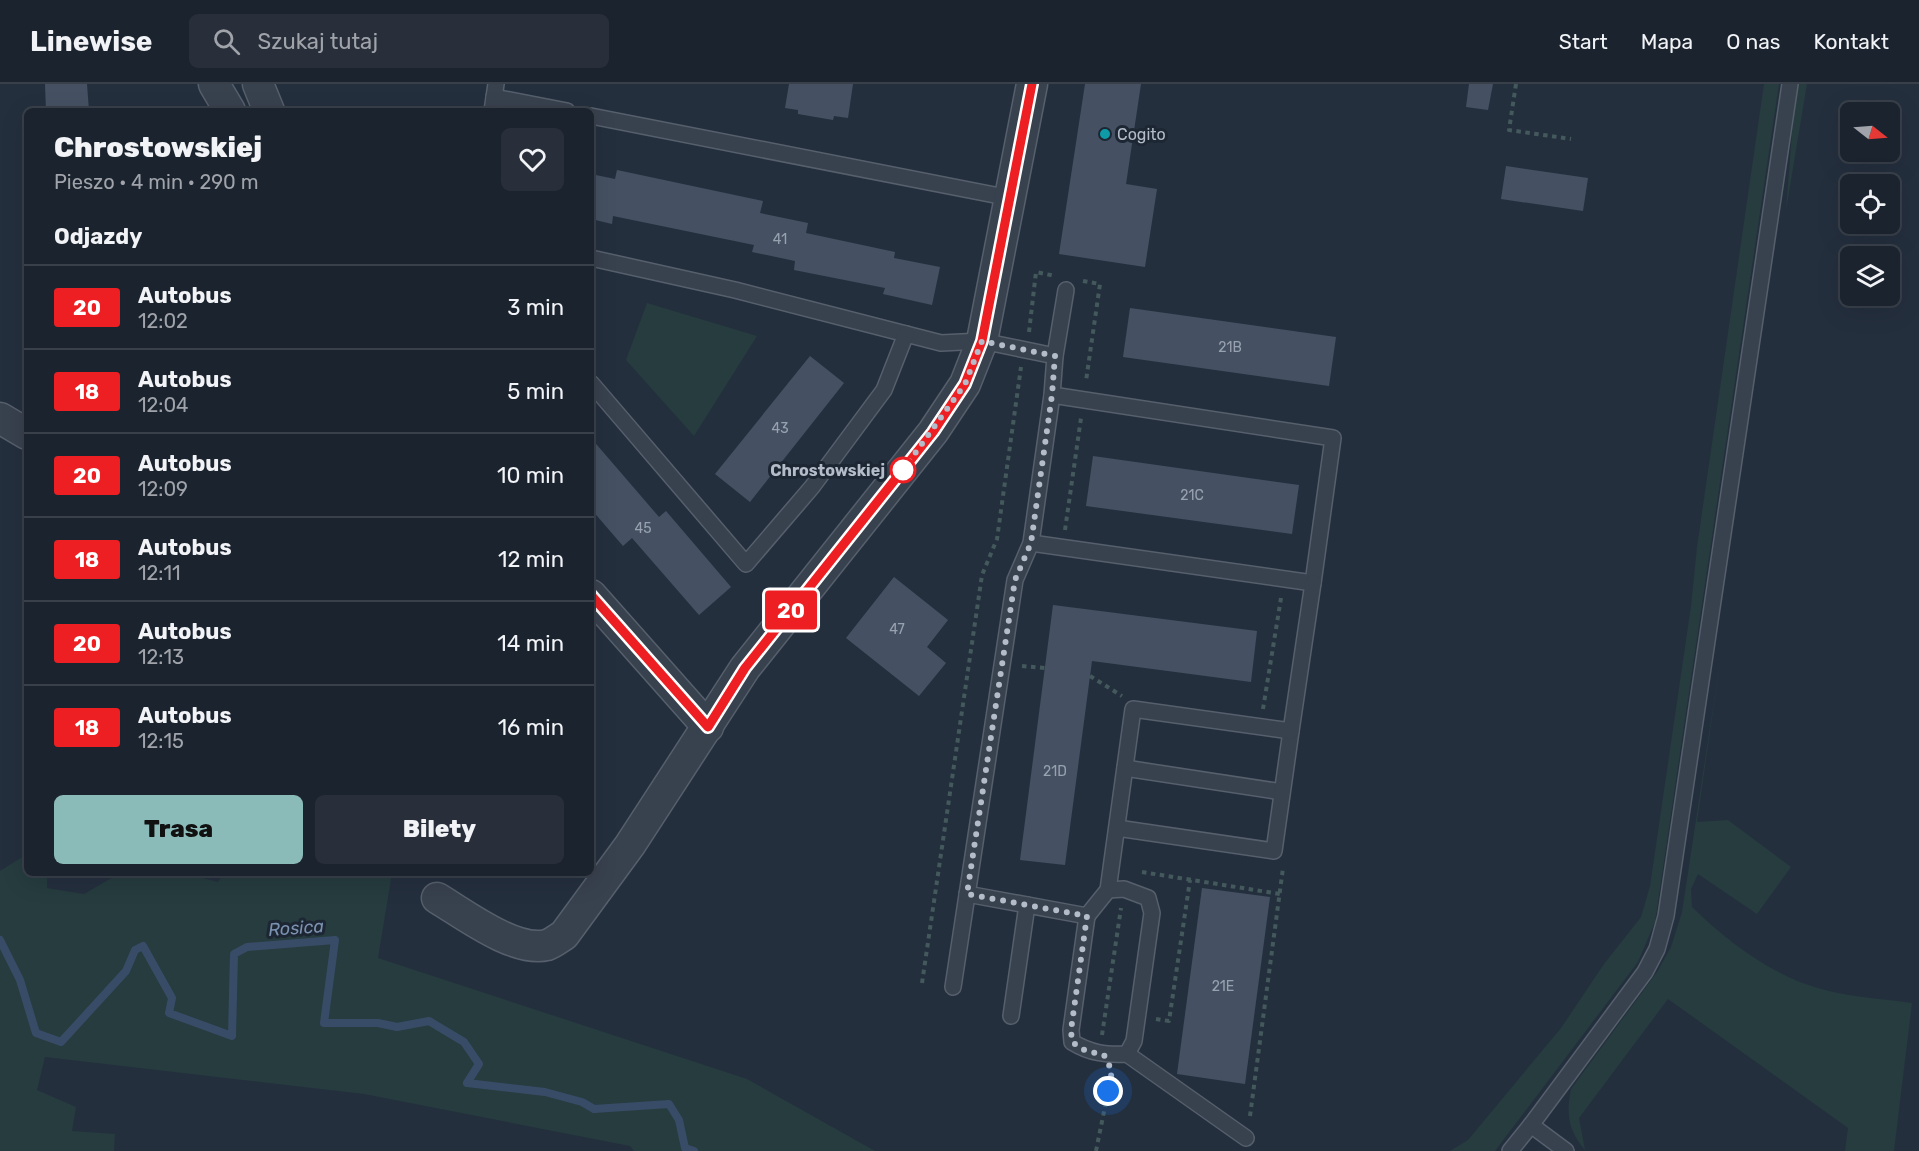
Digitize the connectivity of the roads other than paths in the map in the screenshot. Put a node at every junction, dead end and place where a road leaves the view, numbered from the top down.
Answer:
1 (214, 84) edge
2 (258, 84) edge
3 (1032, 84) edge
4 (1790, 84) edge
5 (494, 97) edge
6 (228, 108) edge
7 (267, 108) edge
8 (551, 108) edge
9 (594, 117) edge
10 (1010, 198) junction
11 (594, 259) edge
12 (1066, 290) dead end
13 (906, 334) junction
14 (982, 341) junction
15 (1055, 356) junction
16 (594, 387) edge
17 (1052, 395) junction
18 (0, 418) edge
19 (24, 432) edge
20 (1031, 543) junction
21 (1312, 583) junction
22 (594, 598) edge
23 (708, 727) junction
24 (1291, 731) junction
25 (1125, 768) junction
26 (1282, 792) junction
27 (1117, 828) junction
28 (1116, 889) junction
29 (967, 894) junction
30 (437, 898) dead end
31 (1027, 905) junction
32 (1087, 916) junction
33 (952, 987) dead end
34 (1011, 1016) dead end
35 (1127, 1054) junction
36 (1531, 1125) junction
37 (1246, 1138) road end
38 (1510, 1151) edge
39 (1566, 1151) edge

1 - 6 street
2 - 7 street
3 - 10 street
4 - 36 lane
5 - 8 lane
9 - 10 lane
10 - 14 street
11 - 13 lane
12 - 15 lane
13 - 14 lane
13 - 16 lane
14 - 15 lane
14 - 23 street
15 - 17 lane
17 - 20 lane
17 - 21 lane
18 - 19 street
20 - 21 lane
20 - 29 lane
21 - 24 lane
22 - 23 street
23 - 30 street
24 - 25 lane
24 - 26 lane
25 - 26 lane
25 - 27 lane
26 - 27 lane
27 - 28 lane
28 - 32 lane
28 - 35 lane
29 - 31 lane
29 - 33 lane
31 - 32 lane
31 - 34 lane
32 - 35 lane
35 - 37 lane
36 - 38 lane
36 - 39 lane

